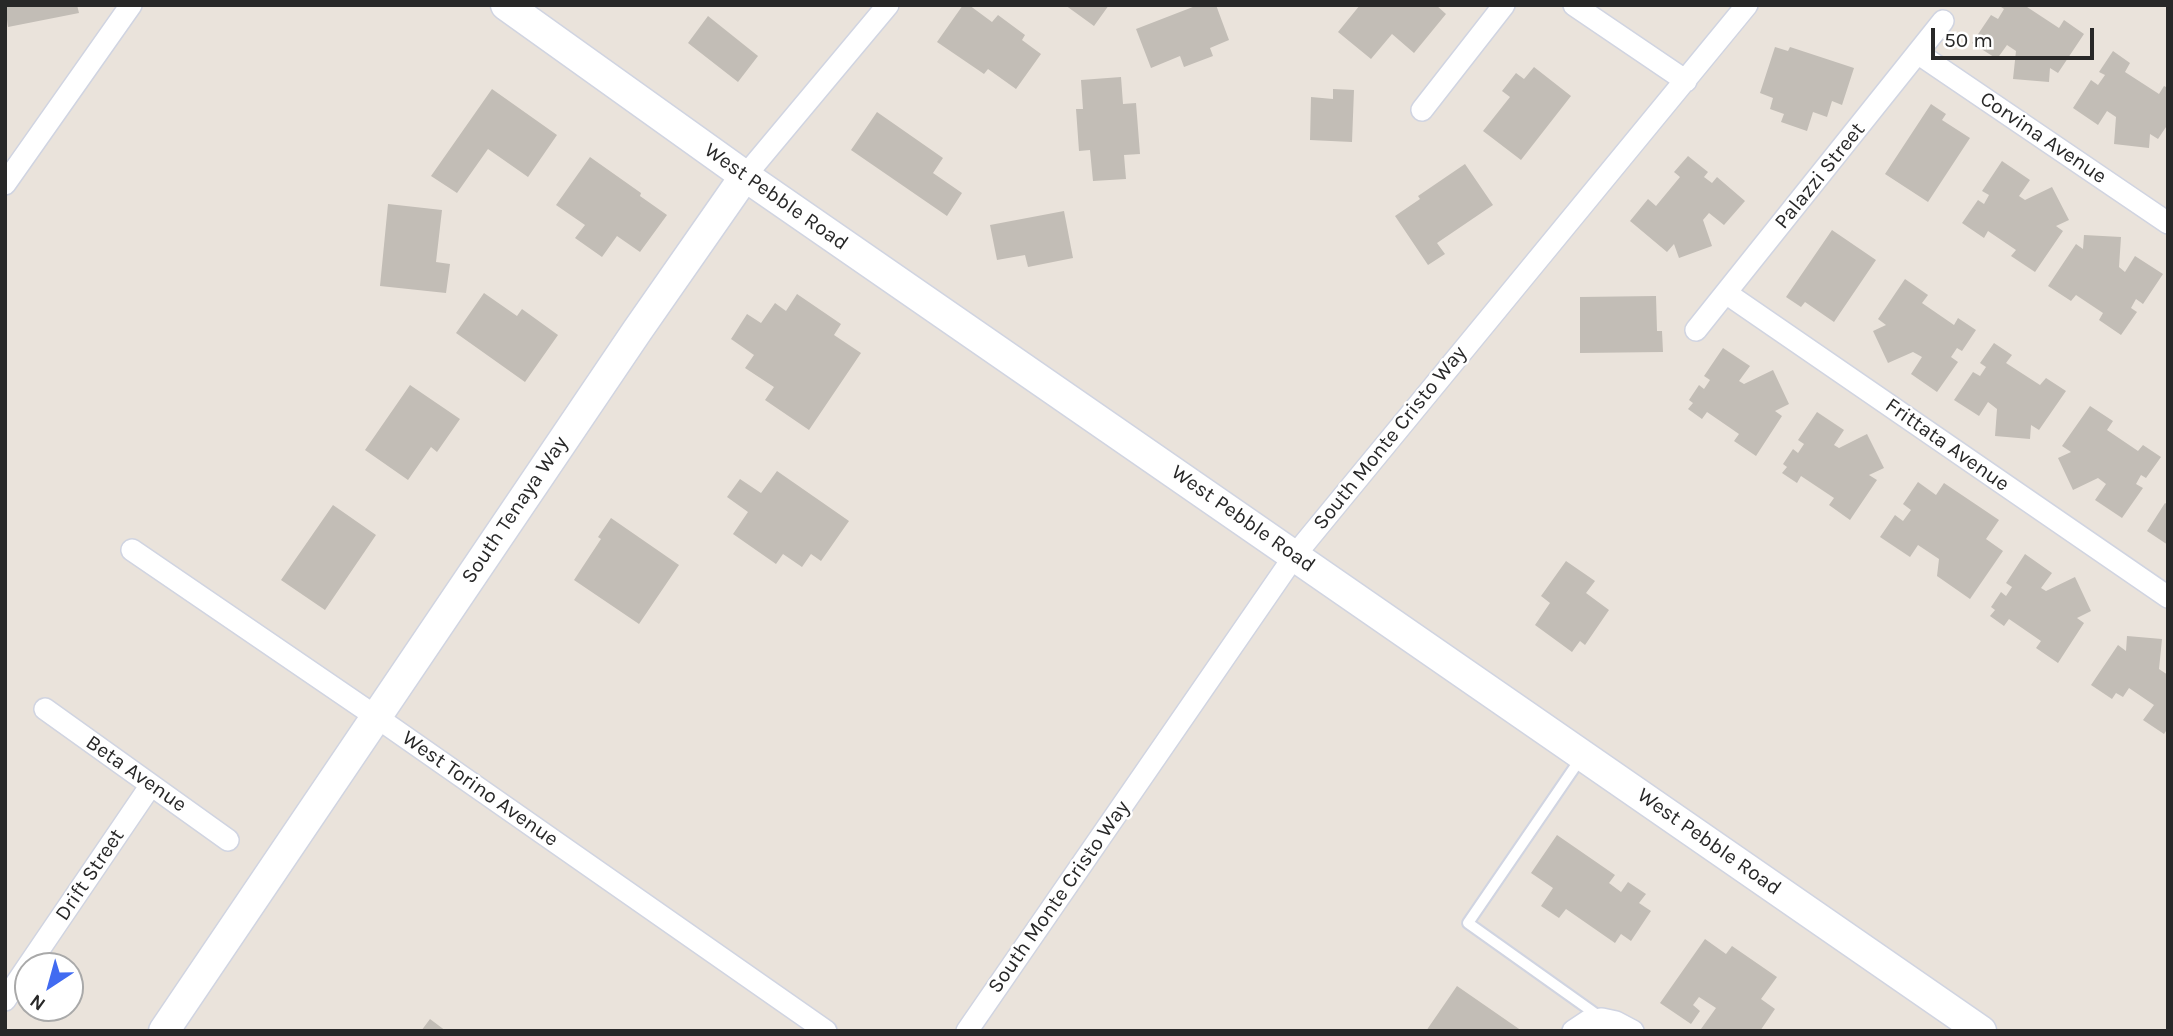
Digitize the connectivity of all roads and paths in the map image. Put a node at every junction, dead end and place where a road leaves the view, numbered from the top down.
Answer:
1 (131, 5) edge
2 (506, 5) edge
3 (888, 5) edge
4 (1504, 5) edge
5 (1574, 5) edge
6 (1747, 5) edge
7 (1943, 21) dead end
8 (1919, 54) junction
9 (1685, 81) junction
10 (1422, 110) dead end
11 (745, 176) junction
12 (5, 184) edge
13 (2168, 223) edge
14 (1726, 293) junction
15 (1696, 330) dead end
16 (132, 550) dead end
17 (1295, 555) junction
18 (2168, 597) edge
19 (45, 709) dead end
20 (375, 716) junction
21 (1583, 754) junction
22 (151, 785) junction
23 (228, 840) dead end
24 (38, 952) edge
25 (1602, 1019) junction
26 (163, 1031) edge
27 (827, 1031) edge
28 (967, 1031) edge
29 (1573, 1031) edge
30 (1633, 1031) edge
31 (1982, 1031) edge

1 - 12 street
2 - 11 street, West Pebble Road
3 - 11 street, South Tenaya Way
4 - 10 street
5 - 9 street
6 - 9 street, South Monte Cristo Way
7 - 8 street, Palazzi Street
8 - 13 street, Corvina Avenue
8 - 14 street, Palazzi Street
9 - 17 street, South Monte Cristo Way
11 - 17 street, West Pebble Road
11 - 20 street, South Tenaya Way
14 - 15 street, Palazzi Street
14 - 18 street, Frittata Avenue
16 - 20 street, West Torino Avenue
17 - 21 street, West Pebble Road
17 - 28 street, South Monte Cristo Way
19 - 22 street, Beta Avenue
20 - 26 street, South Tenaya Way
20 - 27 street, West Torino Avenue
21 - 25 lane
21 - 31 street, West Pebble Road
22 - 23 street, Beta Avenue
22 - 24 street, Drift Street
25 - 29 street
25 - 30 street

